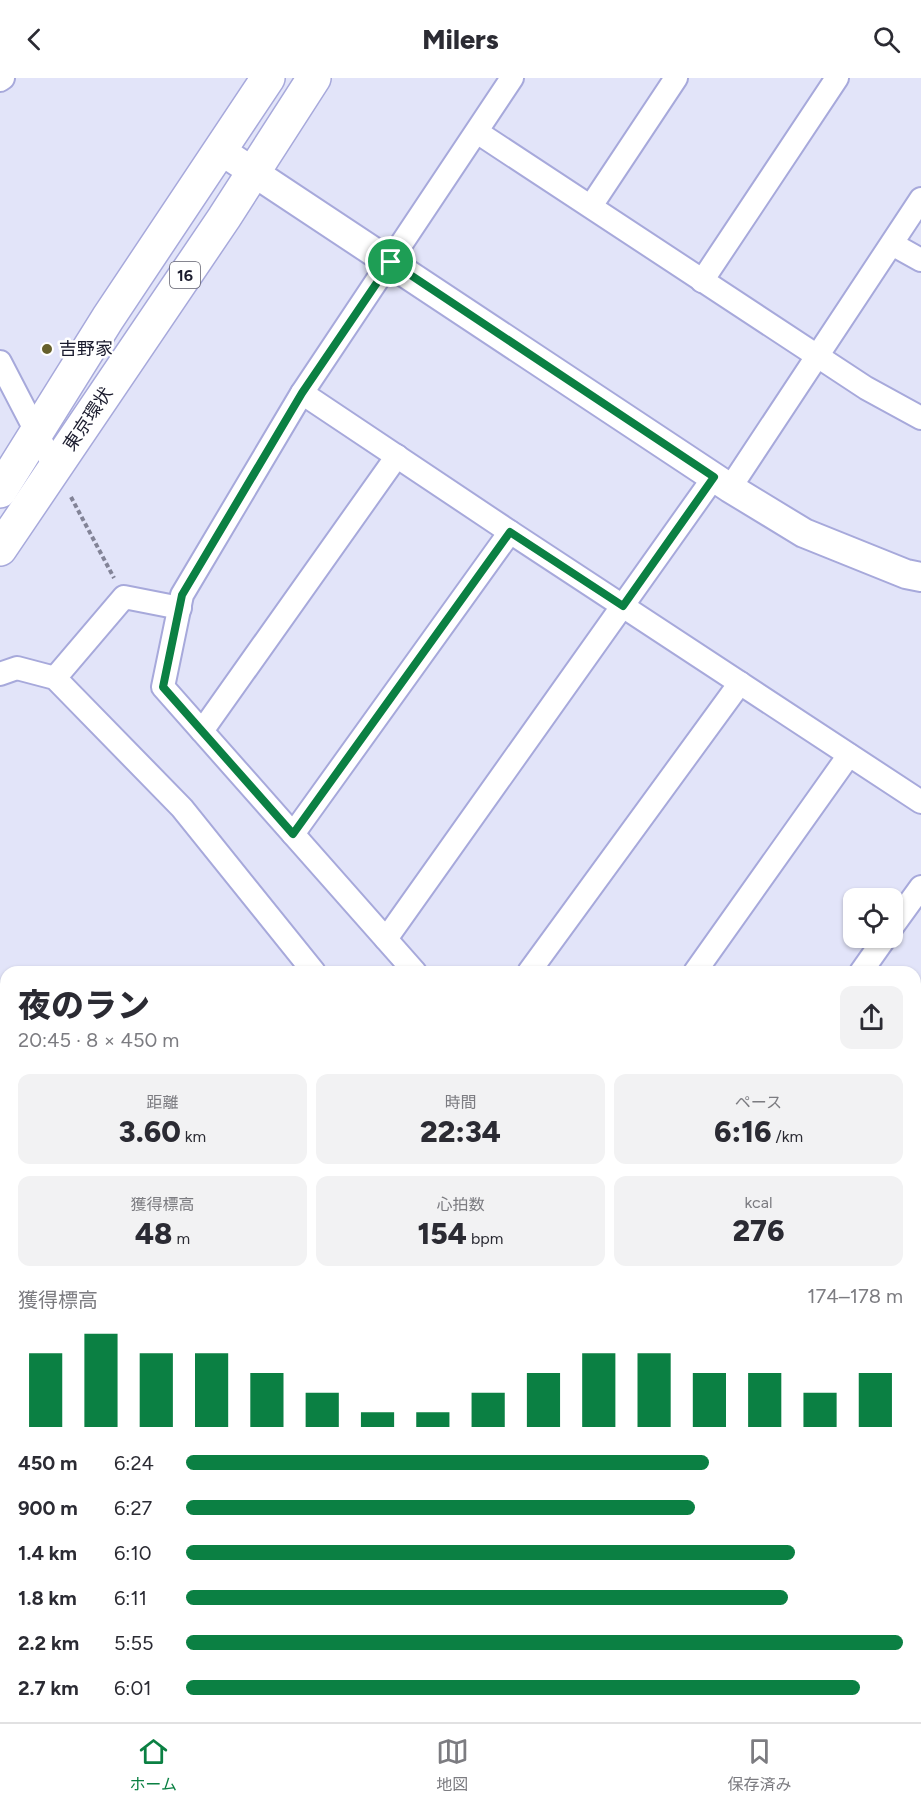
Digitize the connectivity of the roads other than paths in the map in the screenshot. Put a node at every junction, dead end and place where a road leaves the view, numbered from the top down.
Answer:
1 (268, 78) edge
2 (314, 78) edge
3 (512, 78) edge
4 (676, 78) edge
5 (837, 78) edge
6 (477, 132) junction
7 (220, 150) junction
8 (255, 172) junction
9 (921, 199) edge
10 (591, 206) junction
11 (892, 244) junction
12 (921, 260) edge
13 (391, 262) junction
14 (702, 281) junction
15 (817, 355) junction
16 (0, 362) edge
17 (302, 393) junction
18 (921, 418) edge
19 (37, 434) junction
20 (397, 456) junction
21 (55, 468) junction
22 (722, 482) junction
23 (0, 491) edge
24 (510, 532) junction
25 (0, 549) edge
26 (921, 577) edge
27 (623, 606) junction
28 (180, 608) junction
29 (0, 674) edge
30 (55, 678) junction
31 (740, 683) junction
32 (202, 731) junction
33 (849, 755) junction
34 (921, 802) edge
35 (293, 834) junction
36 (921, 887) edge
37 (903, 912) edge
38 (386, 939) junction
39 (878, 948) edge
40 (309, 966) edge
41 (410, 966) edge
42 (533, 966) edge
43 (698, 966) edge
44 (865, 966) edge

1 - 7 highway, 東京環状 / 16
2 - 8 highway, 東京環状 / 16
3 - 6 street
4 - 10 street
5 - 14 street
6 - 10 street
6 - 13 street
7 - 8 street
7 - 19 highway, 東京環状 / 16
8 - 13 street
8 - 21 highway, 東京環状 / 16
9 - 11 street
10 - 14 street
11 - 12 street
11 - 15 street
13 - 17 street
13 - 22 street
14 - 15 street
15 - 18 street
15 - 22 street
16 - 19 street
17 - 20 street
17 - 28 street
19 - 21 street
19 - 23 highway, 東京環状 / 16
20 - 24 street
20 - 32 street
21 - 25 highway, 東京環状 / 16
22 - 26 street
22 - 27 street
24 - 27 street
24 - 35 street
27 - 31 street
27 - 38 street
28 - 30 street
28 - 32 street
29 - 30 street
30 - 40 street
31 - 33 street
31 - 42 street
32 - 35 street
33 - 34 street
33 - 43 street
35 - 38 street
36 - 37 street
38 - 41 street
39 - 44 street

